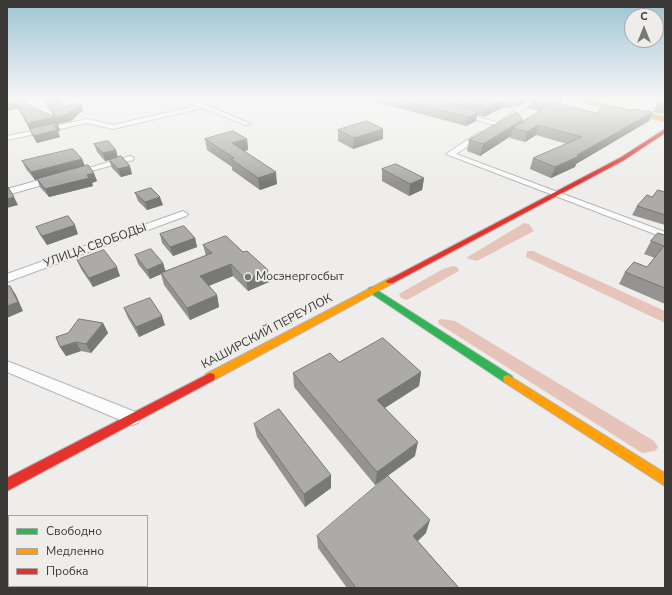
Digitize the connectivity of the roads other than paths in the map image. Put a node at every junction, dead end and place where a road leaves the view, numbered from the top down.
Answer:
1 (60, 127) edge
2 (494, 127) edge
3 (665, 131) edge
4 (7, 138) edge
5 (130, 158) dead end
6 (7, 192) edge
7 (558, 194) junction
8 (182, 214) dead end
9 (665, 235) edge
10 (7, 278) edge
11 (372, 290) junction
12 (7, 366) edge
13 (132, 418) junction
14 (665, 480) edge
15 (7, 485) edge

1 - 4 street
2 - 7 street
3 - 7 main road, КАШИРСКИЙ ПЕРЕУЛОК
5 - 6 street
7 - 9 street
7 - 11 main road, КАШИРСКИЙ ПЕРЕУЛОК
8 - 10 street, УЛИЦА СВОБОДЫ
11 - 13 main road, КАШИРСКИЙ ПЕРЕУЛОК
11 - 14 main road
12 - 13 street
13 - 15 main road, КАШИРСКИЙ ПЕРЕУЛОК

